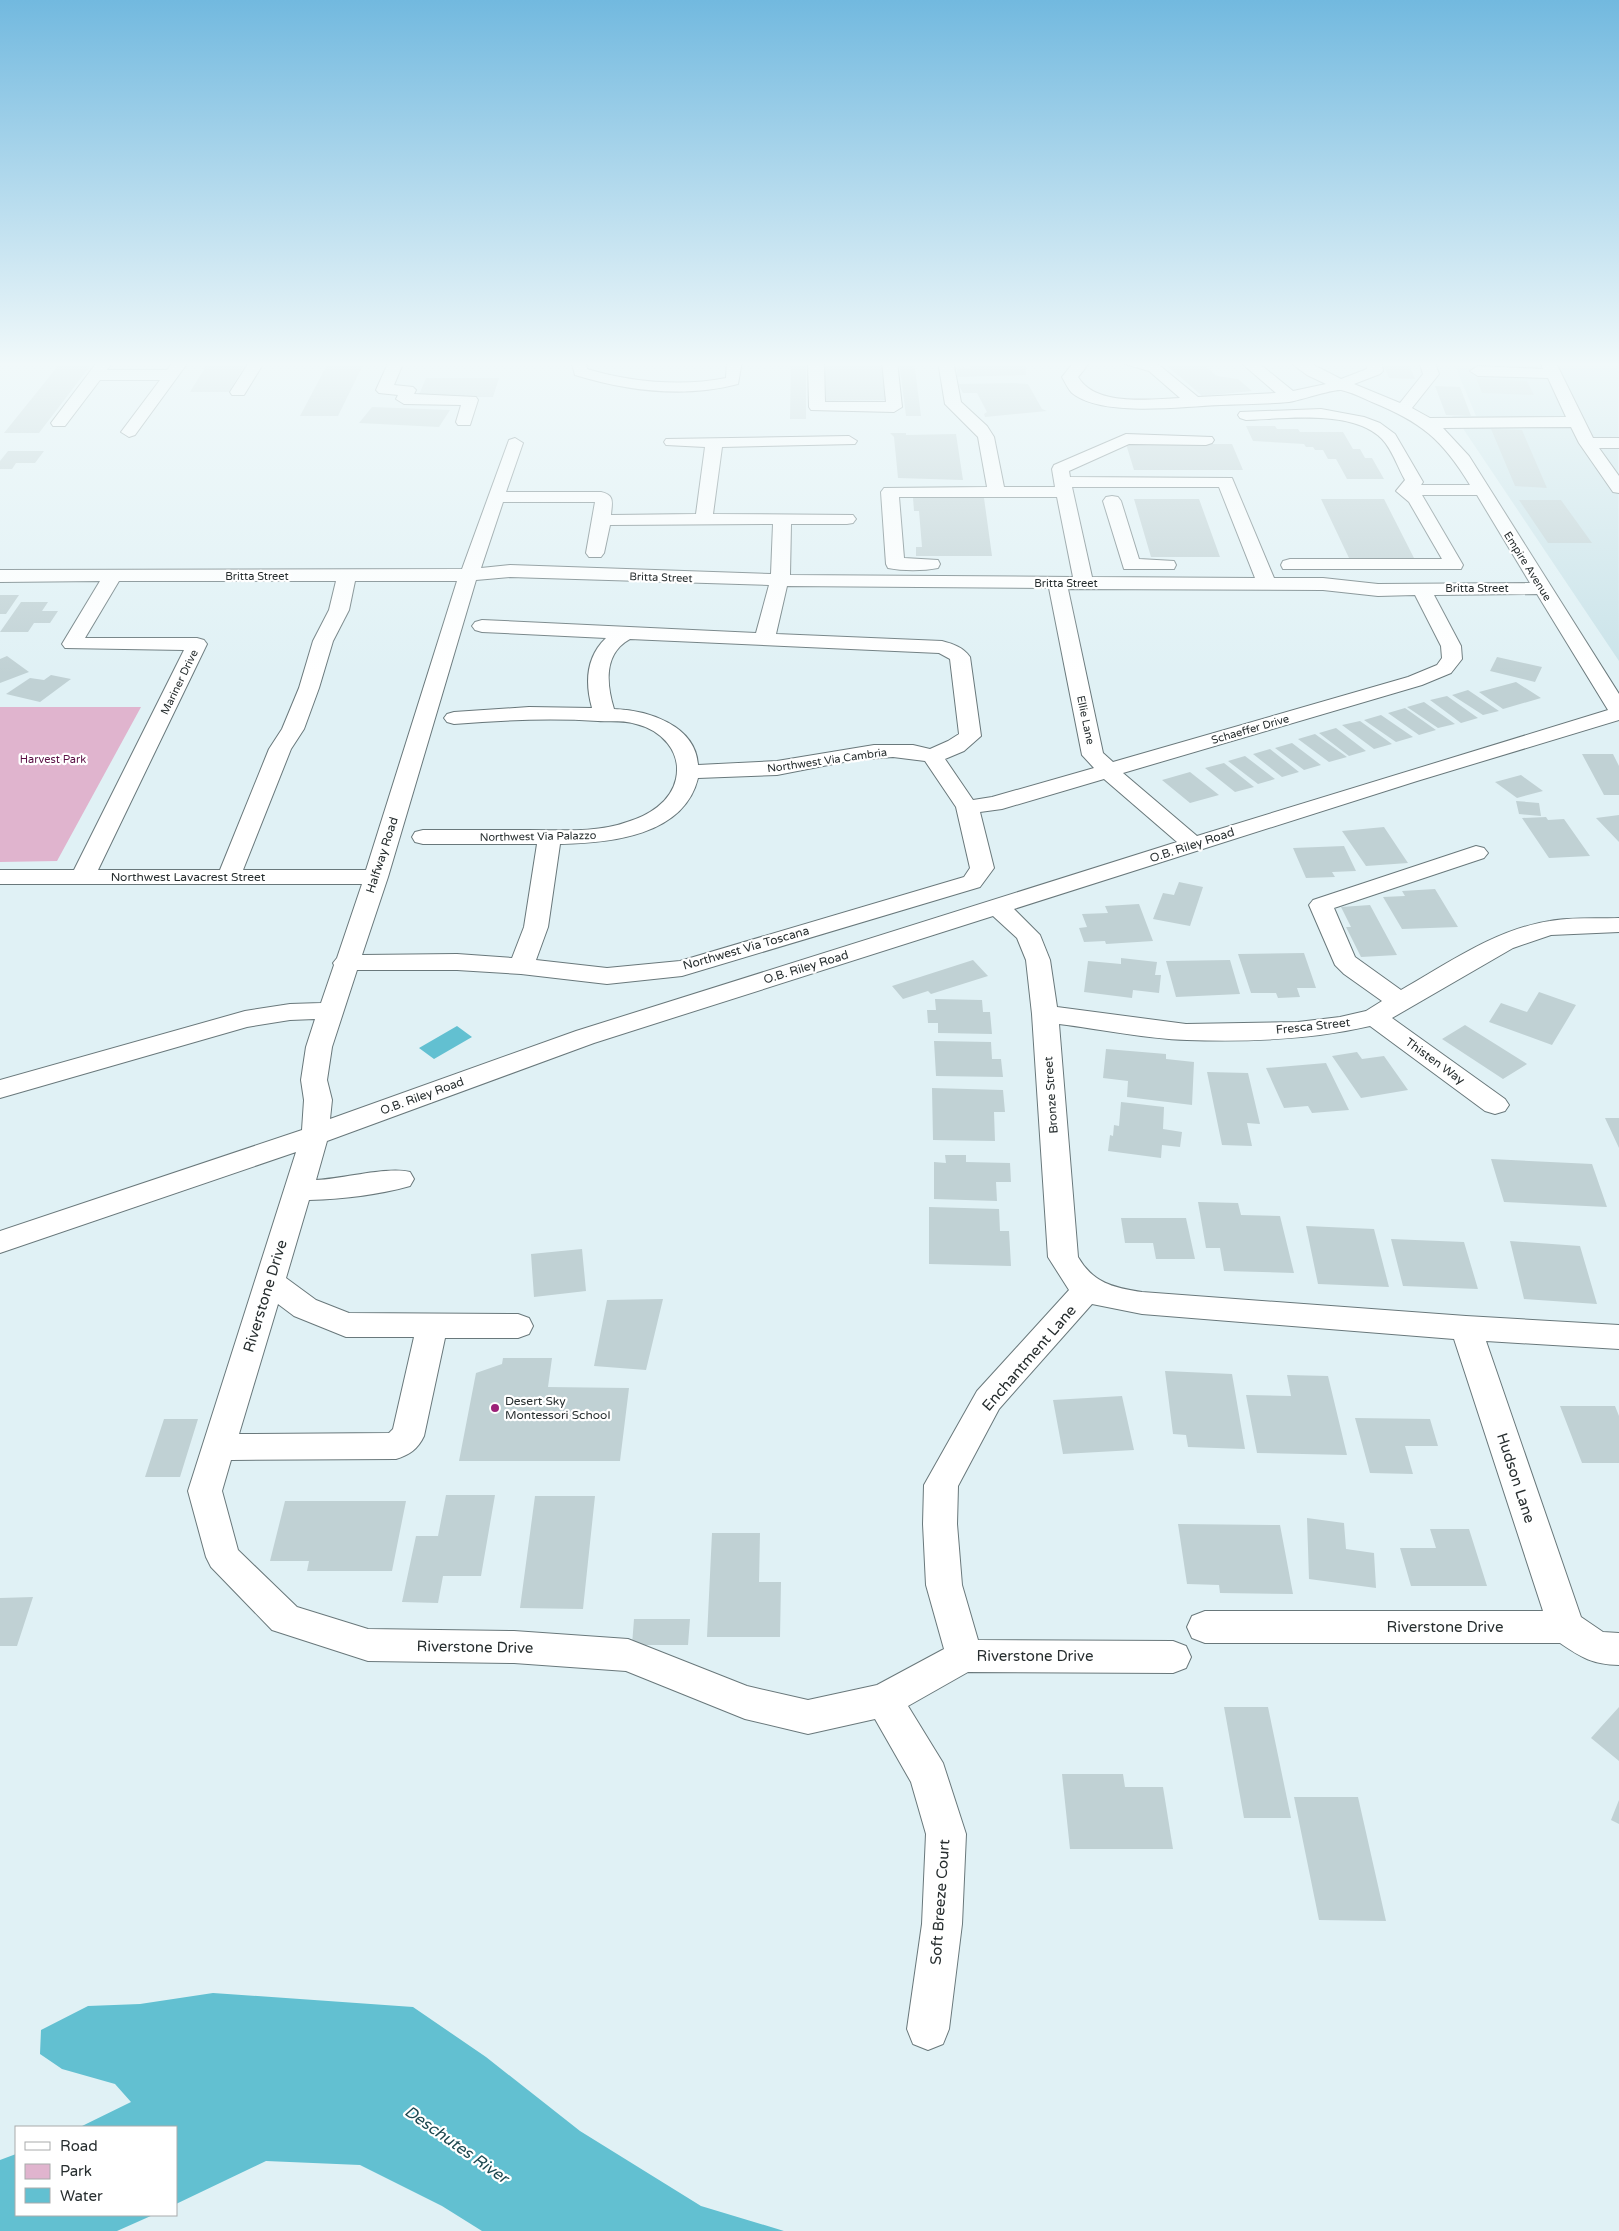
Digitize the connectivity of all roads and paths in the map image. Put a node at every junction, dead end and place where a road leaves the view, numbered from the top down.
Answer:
1 (507, 465) edge
2 (711, 465) edge
3 (991, 465) edge
4 (1069, 465) edge
5 (1405, 465) edge
6 (1466, 465) edge
7 (1604, 465) edge
8 (1063, 487) junction
9 (1619, 488) edge
10 (1406, 490) junction
11 (1480, 490) junction
12 (996, 491) junction
13 (496, 497) junction
14 (1112, 500) dead end
15 (782, 519) junction
16 (847, 519) dead end
17 (602, 520) junction
18 (704, 520) junction
19 (595, 553) dead end
20 (951, 564) dead end
21 (1080, 565) junction
22 (1180, 565) dead end
23 (1240, 565) dead end
24 (1260, 565) junction
25 (1059, 574) junction
26 (347, 575) junction
27 (468, 575) junction
28 (0, 576) edge
29 (113, 576) junction
30 (780, 581) junction
31 (1084, 583) junction
32 (1538, 583) junction
33 (1267, 584) junction
34 (1323, 584) junction
35 (1421, 589) junction
36 (482, 626) dead end
37 (628, 632) junction
38 (765, 638) junction
39 (1619, 712) edge
40 (604, 715) junction
41 (454, 718) dead end
42 (932, 756) junction
43 (1108, 770) junction
44 (688, 772) junction
45 (967, 807) junction
46 (422, 837) dead end
47 (550, 837) junction
48 (1193, 844) junction
49 (1476, 853) dead end
50 (83, 876) junction
51 (0, 877) edge
52 (376, 877) junction
53 (228, 878) junction
54 (998, 907) junction
55 (1619, 925) edge
56 (346, 963) junction
57 (521, 966) junction
58 (1401, 1002) junction
59 (330, 1011) junction
60 (1045, 1014) junction
61 (1374, 1017) junction
62 (0, 1089) edge
63 (1495, 1105) dead end
64 (315, 1136) junction
65 (400, 1178) dead end
66 (298, 1190) junction
67 (0, 1242) edge
68 (270, 1282) junction
69 (1087, 1290) junction
70 (432, 1326) junction
71 (518, 1326) dead end
72 (1466, 1328) junction
73 (1619, 1337) edge
74 (218, 1447) junction
75 (1205, 1627) dead end
76 (1566, 1627) junction
77 (1619, 1649) edge
78 (964, 1656) junction
79 (1173, 1657) dead end
80 (884, 1700) junction
81 (928, 2028) dead end

1 - 13 street, Halfway Road
2 - 18 street
3 - 12 street
4 - 8 street
5 - 10 street
6 - 11 street, Empire Avenue
7 - 9 street
8 - 12 street
8 - 21 street
8 - 24 street
10 - 11 street
10 - 24 street
11 - 32 street, Empire Avenue
12 - 20 street
13 - 17 street
13 - 27 street, Halfway Road
14 - 22 street
15 - 16 street
15 - 18 street
15 - 30 street
17 - 18 street
17 - 19 street
21 - 25 street
21 - 31 street
23 - 24 street
24 - 33 street
25 - 30 street, Britta Street
25 - 31 street, Britta Street
25 - 43 street, Ellie Lane
26 - 27 street, Britta Street
26 - 29 street, Britta Street
26 - 53 street
27 - 30 street, Britta Street
27 - 52 street, Halfway Road
28 - 29 street, Britta Street
29 - 50 street, Mariner Drive
30 - 38 street
31 - 33 street, Britta Street
32 - 34 street, Britta Street
32 - 35 street, Britta Street
32 - 39 street, Empire Avenue
33 - 34 street, Britta Street
34 - 35 street, Britta Street
35 - 43 street, Schaeffer Drive
36 - 37 street
37 - 38 street
37 - 40 street
38 - 42 street
39 - 48 street, O.B. Riley Road
40 - 41 street
40 - 44 street
42 - 44 street, Northwest Via Cambria
42 - 45 street
43 - 45 street, Schaeffer Drive
43 - 48 street, Ellie Lane
44 - 47 street, Northwest Via Palazzo
45 - 57 street, Northwest Via Toscana
46 - 47 street, Northwest Via Palazzo
47 - 57 street
48 - 54 street, O.B. Riley Road
49 - 58 street
50 - 51 street, Northwest Lavacrest Street
50 - 53 street, Northwest Lavacrest Street
52 - 53 street, Northwest Lavacrest Street
52 - 56 street, Halfway Road
54 - 60 street, Bronze Street
54 - 64 street, O.B. Riley Road
55 - 58 street, Fresca Street
56 - 57 street, Northwest Via Toscana
56 - 59 street, Halfway Road
58 - 61 street, Fresca Street
59 - 62 street
59 - 64 street, Halfway Road
60 - 61 street, Fresca Street
60 - 69 street, Bronze Street
61 - 63 street, Thisten Way
64 - 66 street, Riverstone Drive
64 - 67 street, O.B. Riley Road
65 - 66 street
66 - 68 street, Riverstone Drive
68 - 70 street
68 - 74 street, Riverstone Drive
69 - 72 street
69 - 78 street, Enchantment Lane
70 - 71 street
70 - 74 street
72 - 73 street
72 - 76 street, Hudson Lane
74 - 80 street, Riverstone Drive
75 - 76 street, Riverstone Drive
76 - 77 street
78 - 79 street, Riverstone Drive
78 - 80 street, Riverstone Drive
80 - 81 street, Soft Breeze Court

